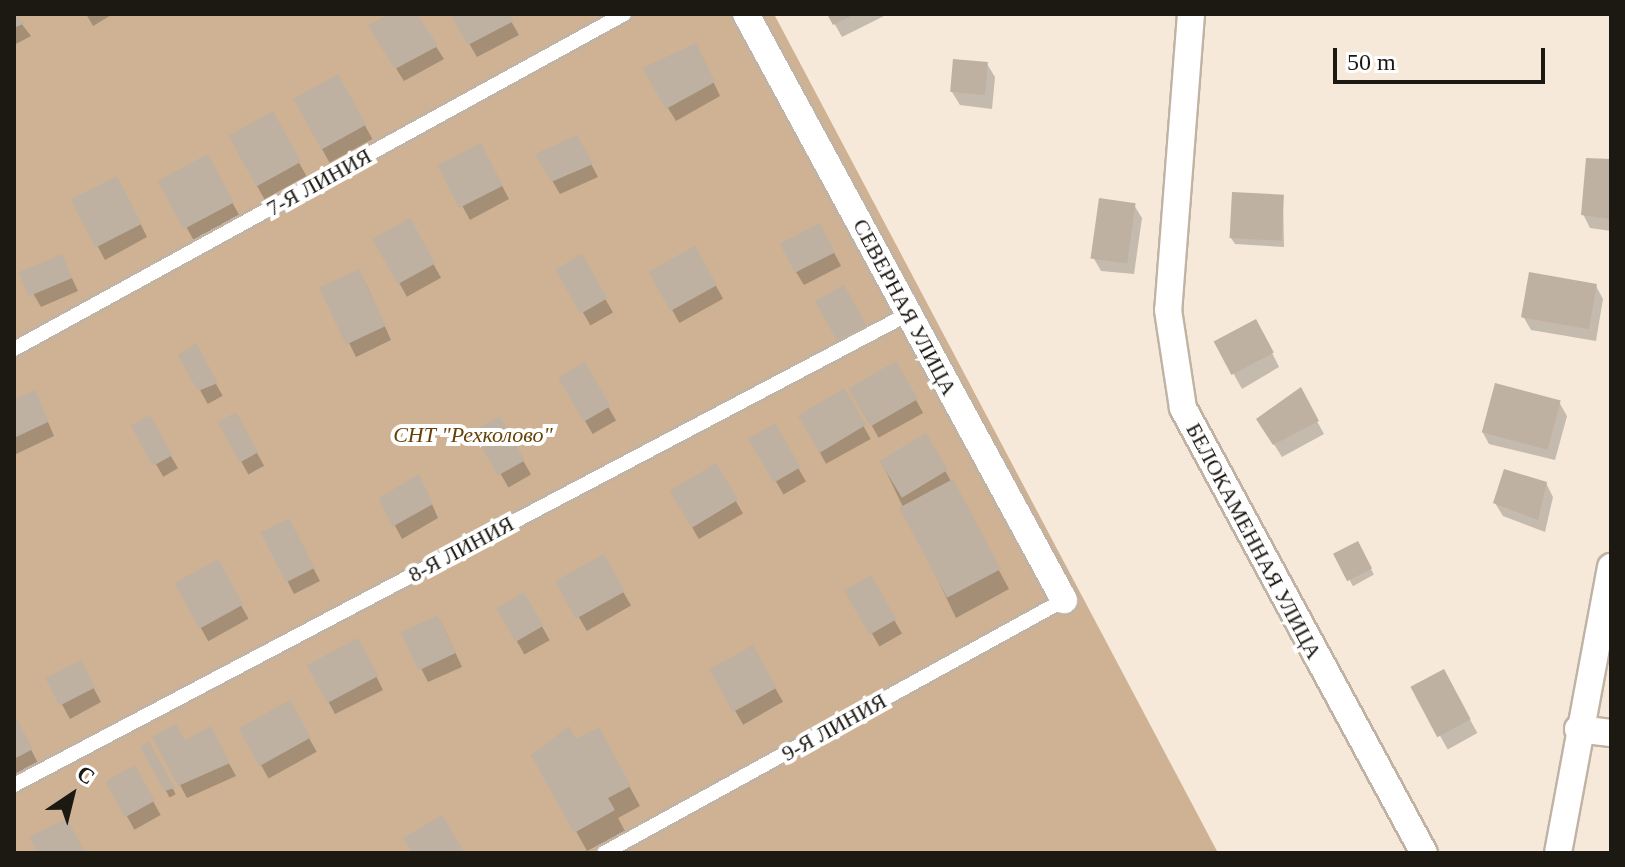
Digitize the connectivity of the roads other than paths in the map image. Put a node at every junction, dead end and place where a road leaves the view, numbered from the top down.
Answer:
1 (624, 14) edge
2 (746, 14) edge
3 (1191, 14) edge
4 (908, 314) junction
5 (14, 349) edge
6 (1611, 567) edge
7 (1064, 600) joint
8 (1578, 729) junction
9 (1611, 733) edge
10 (14, 785) edge
11 (604, 853) edge
12 (1424, 853) edge
13 (1558, 853) edge

1 - 5 lane, 7-Я ЛИНИЯ
2 - 4 street, СЕВЕРНАЯ УЛИЦА
3 - 12 street, БЕЛОКАМЕННАЯ УЛИЦА
4 - 7 street, СЕВЕРНАЯ УЛИЦА
4 - 10 lane, 8-Я ЛИНИЯ
6 - 8 street
7 - 11 lane, 9-Я ЛИНИЯ
8 - 9 street
8 - 13 street

